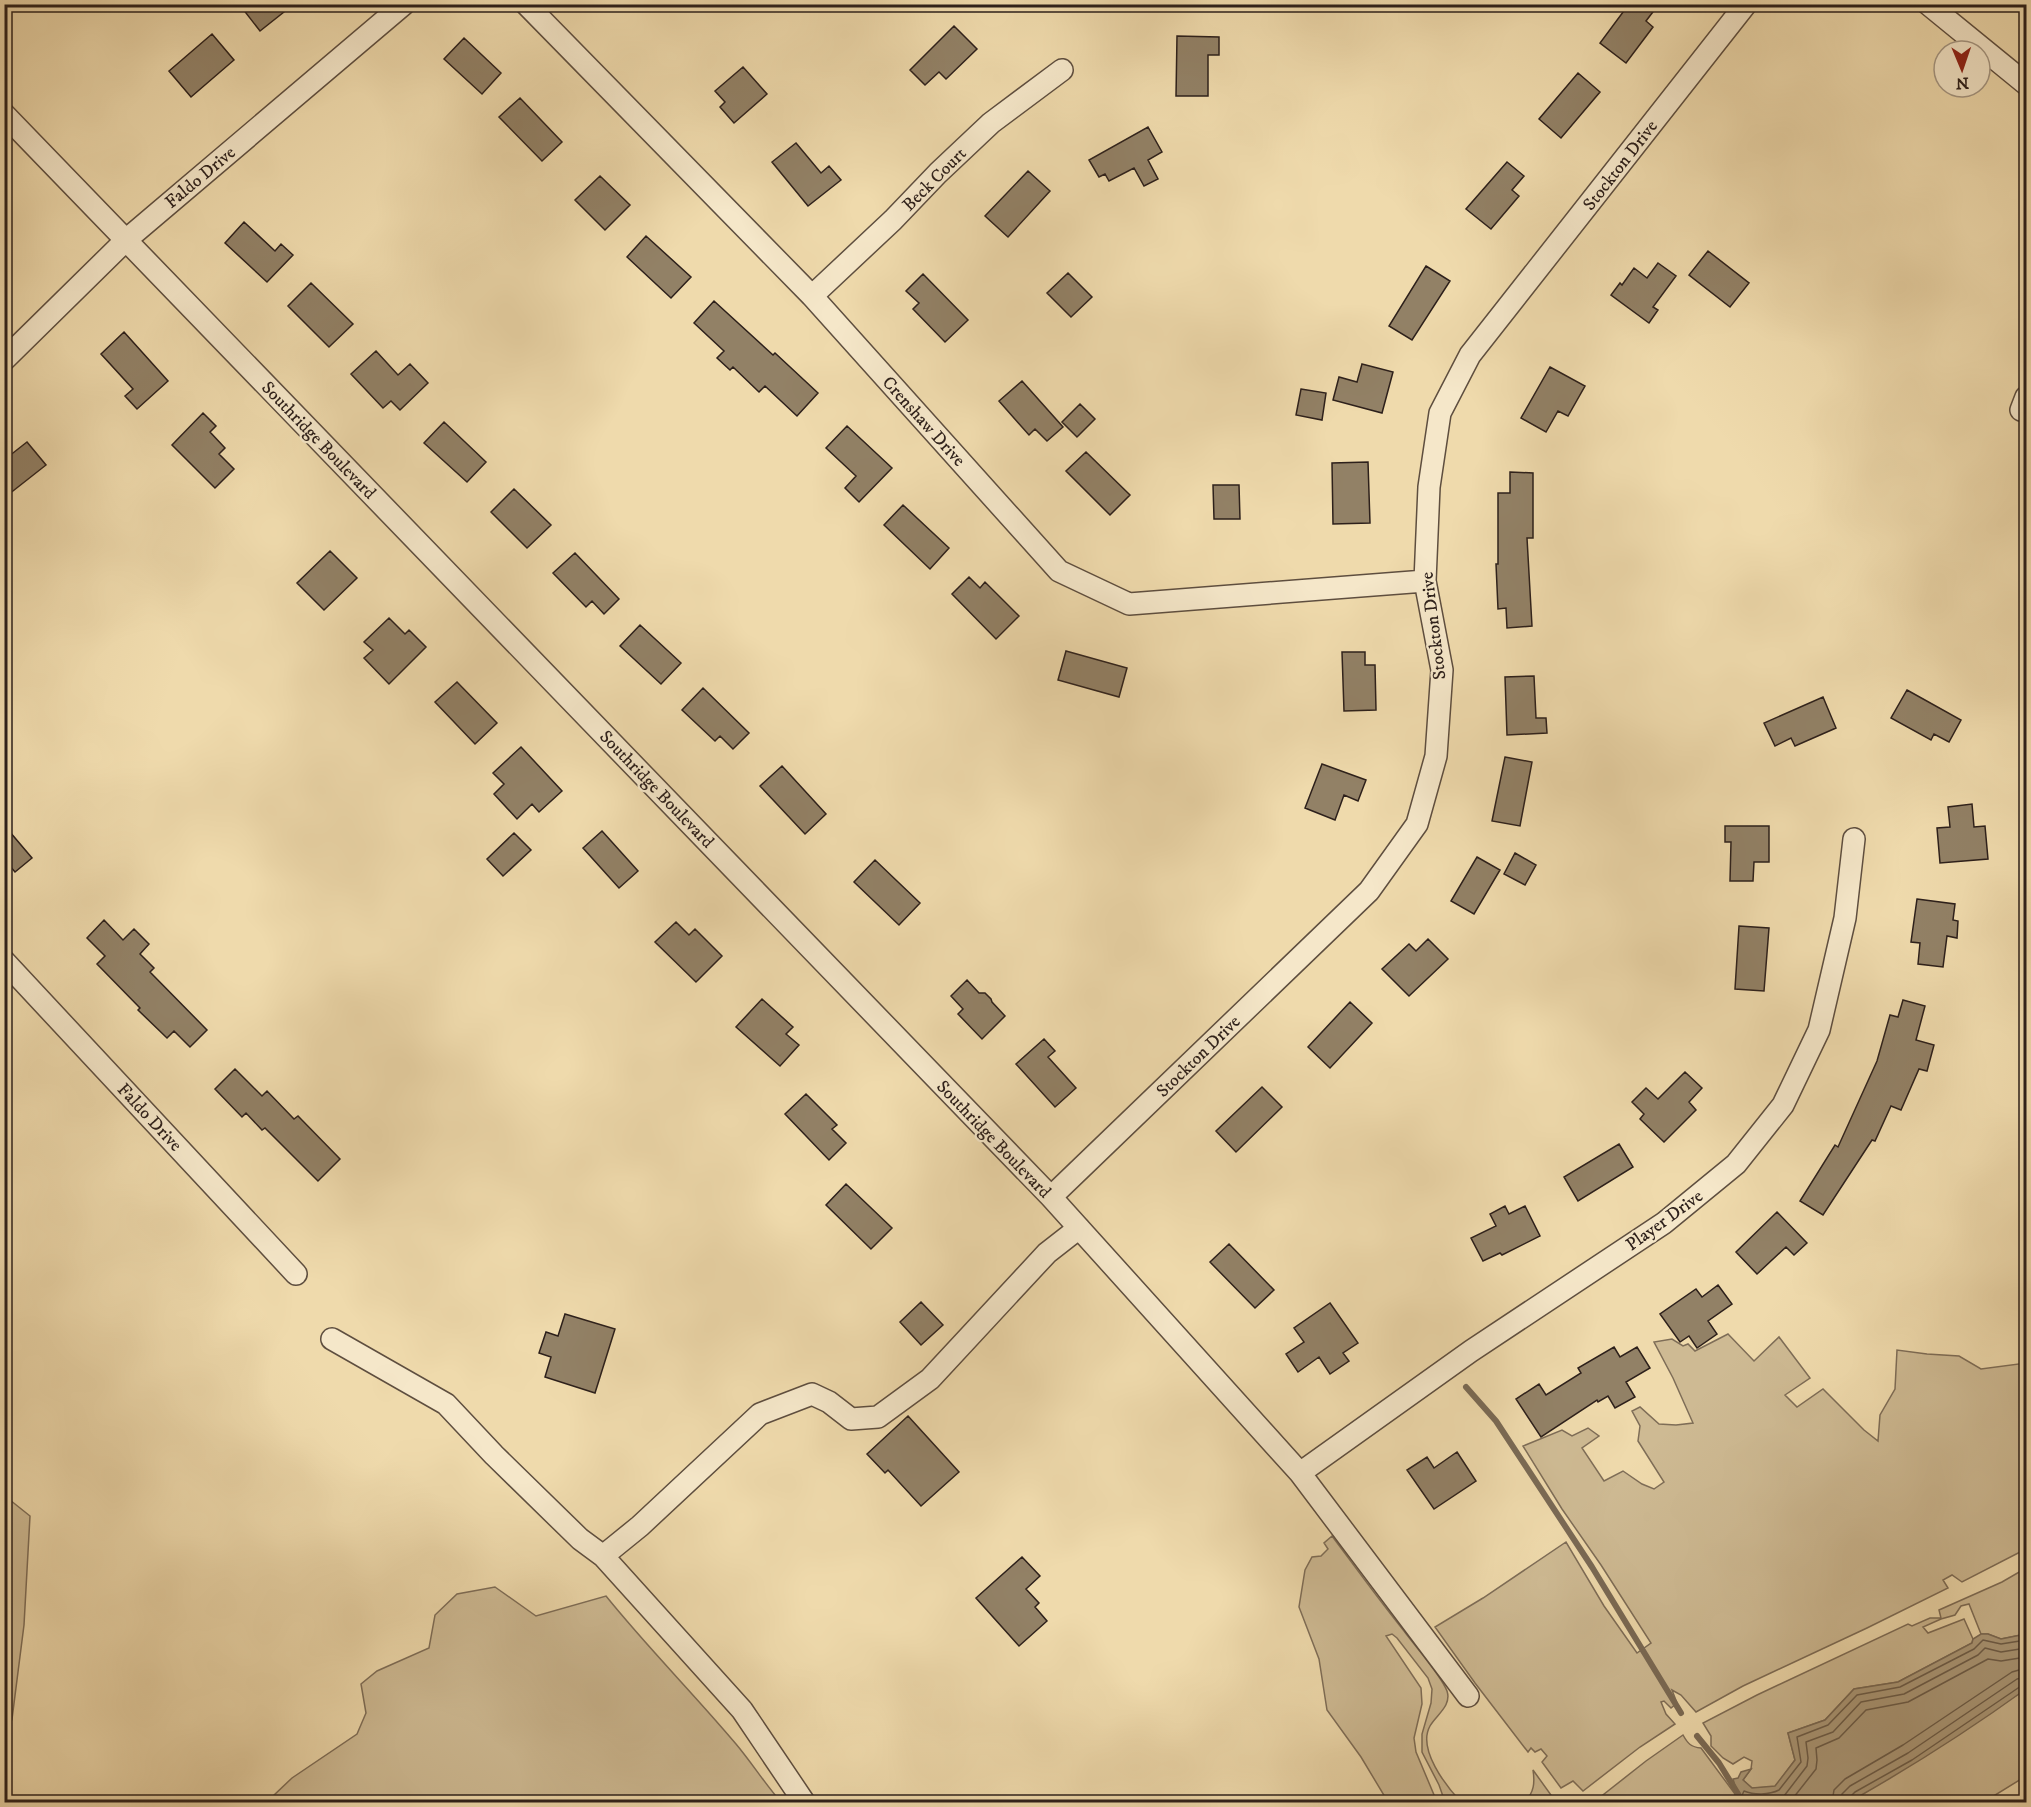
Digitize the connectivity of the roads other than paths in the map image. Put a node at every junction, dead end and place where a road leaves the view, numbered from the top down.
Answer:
1 (404, 4) edge
2 (526, 4) edge
3 (1746, 4) edge
4 (1928, 4) edge
5 (1062, 70) dead end
6 (2026, 84) edge
7 (4, 114) edge
8 (126, 240) junction
9 (812, 296) junction
10 (4, 360) edge
11 (1425, 581) junction
12 (1854, 839) dead end
13 (4, 961) edge
14 (1051, 1197) junction
15 (1079, 1228) junction
16 (296, 1274) dead end
17 (332, 1339) dead end
18 (1300, 1473) junction
19 (603, 1556) junction
20 (1468, 1696) dead end
21 (804, 1803) edge

1 - 8 street, Faldo Drive
2 - 9 street, Crenshaw Drive
3 - 11 street, Stockton Drive
4 - 6 street
5 - 9 street, Beck Court
7 - 8 street, Southridge Boulevard
8 - 10 street, Faldo Drive
8 - 14 street, Southridge Boulevard
9 - 11 street, Crenshaw Drive
11 - 14 street, Stockton Drive
12 - 18 street, Player Drive
13 - 16 street, Faldo Drive
14 - 15 street, Southridge Boulevard
15 - 18 street, Southridge Boulevard
15 - 19 street
17 - 19 street
18 - 20 street, Southridge Boulevard
19 - 21 street

